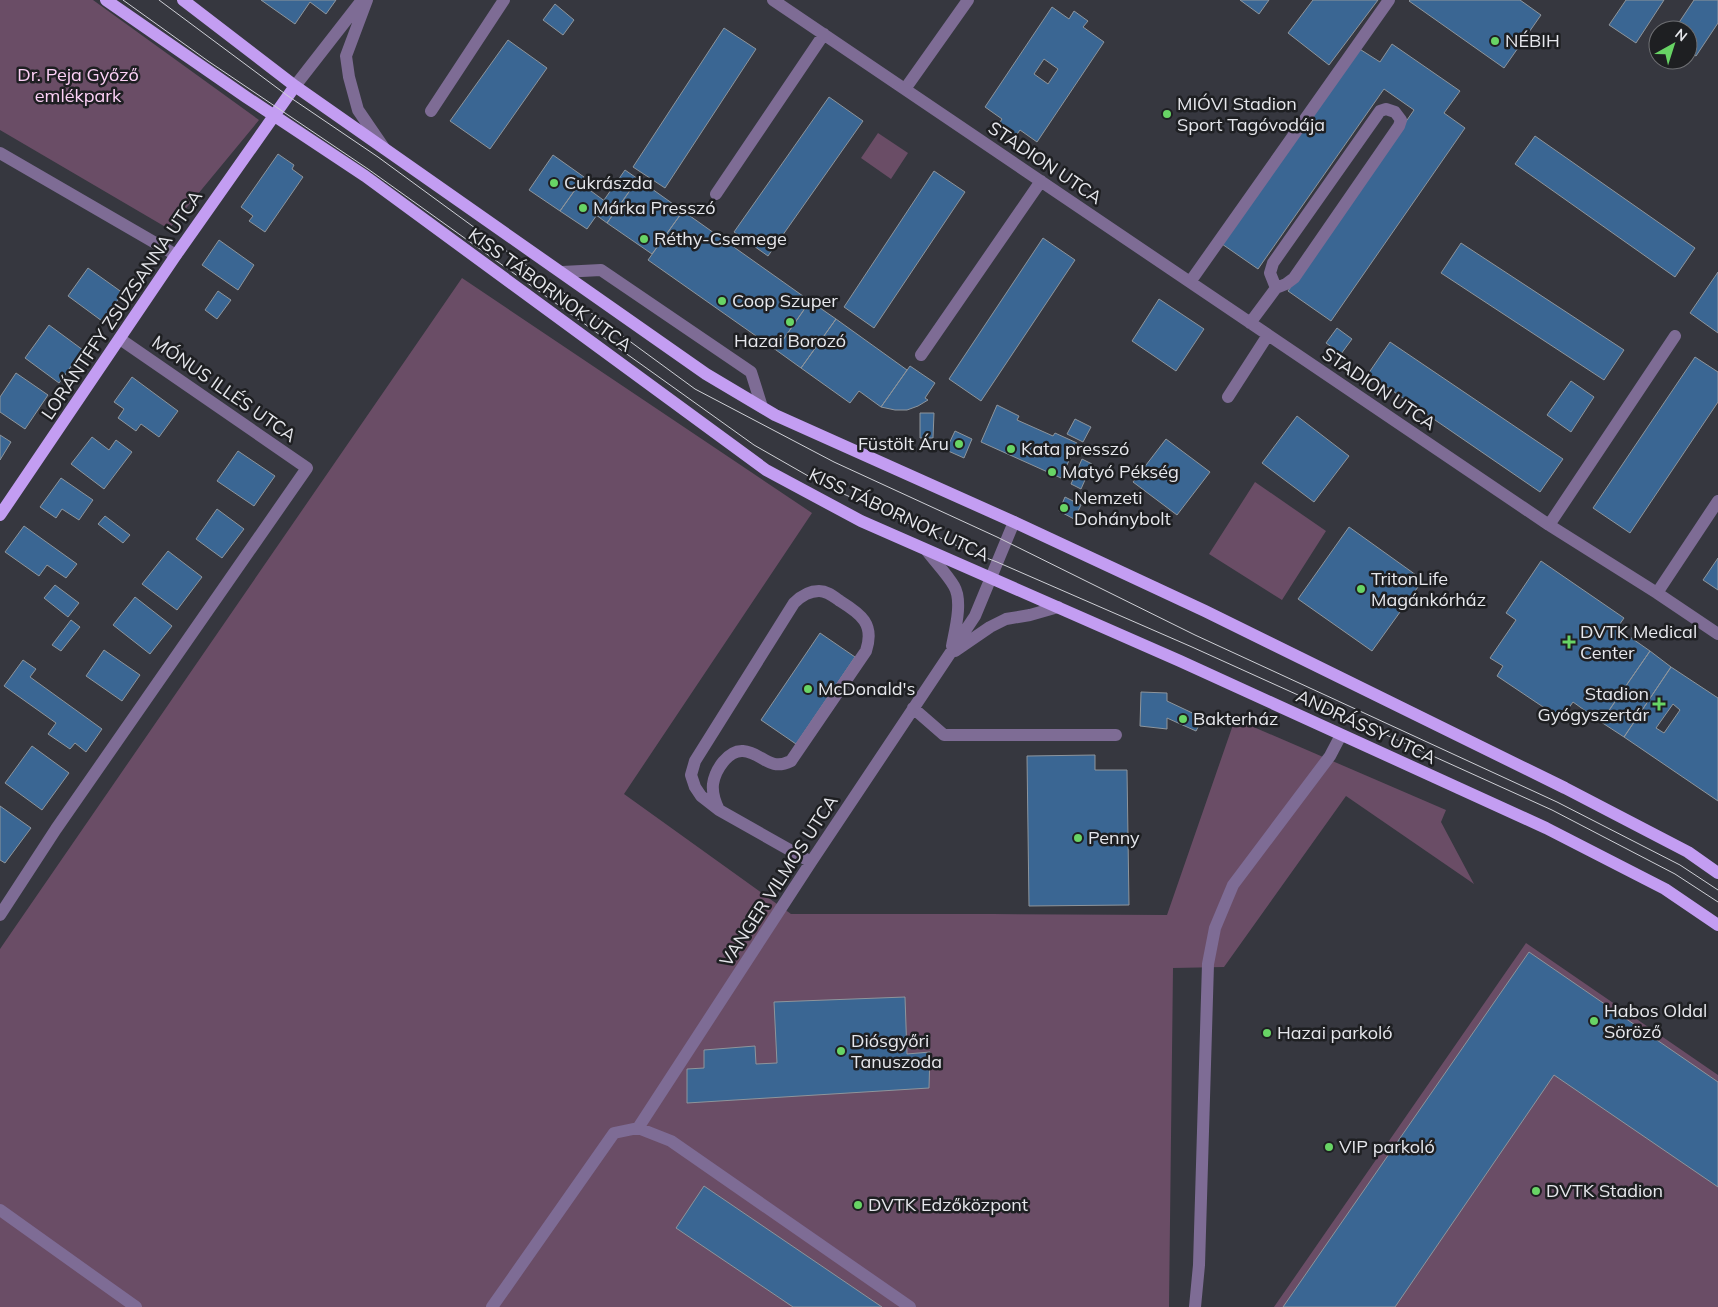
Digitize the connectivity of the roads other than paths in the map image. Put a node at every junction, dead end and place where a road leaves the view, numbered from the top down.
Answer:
1 (106, 0) edge
2 (183, 0) edge
3 (362, 0) edge
4 (368, 0) edge
5 (504, 0) edge
6 (773, 0) edge
7 (968, 0) edge
8 (1389, 0) edge
9 (824, 34) junction
10 (295, 86) junction
11 (905, 89) junction
12 (430, 111) dead end
13 (274, 115) junction
14 (384, 148) junction
15 (0, 152) edge
16 (1041, 181) junction
17 (716, 194) dead end
18 (176, 255) junction
19 (562, 272) junction
20 (1190, 282) junction
21 (1276, 288) junction
22 (1250, 323) junction
23 (1268, 335) junction
24 (1675, 336) dead end
25 (120, 339) junction
26 (921, 355) dead end
27 (1228, 397) dead end
28 (762, 407) junction
29 (1718, 501) edge
30 (0, 515) edge
31 (1014, 522) junction
32 (1549, 525) junction
33 (927, 551) junction
34 (991, 578) junction
35 (1657, 593) junction
36 (1058, 607) junction
37 (1718, 634) edge
38 (951, 654) junction
39 (913, 708) junction
40 (1342, 735) junction
41 (1116, 736) dead end
42 (719, 810) junction
43 (811, 862) junction
44 (1718, 872) edge
45 (0, 915) edge
46 (1718, 925) edge
47 (638, 1128) junction
48 (0, 1210) edge
49 (136, 1307) edge
50 (492, 1307) edge
51 (910, 1307) edge
52 (1195, 1307) edge

1 - 13 main road, KISS TÁBORNOK UTCA
2 - 10 main road, KISS TÁBORNOK UTCA
3 - 10 street
4 - 14 street
5 - 12 street
6 - 9 street, STADION UTCA
7 - 11 street
8 - 20 street
9 - 11 street, STADION UTCA
9 - 17 street
10 - 13 main road, LORÁNTFFY ZSUZSANNA UTCA
10 - 14 main road, KISS TÁBORNOK UTCA
11 - 16 street, STADION UTCA
13 - 18 main road, LORÁNTFFY ZSUZSANNA UTCA
13 - 33 main road, KISS TÁBORNOK UTCA
14 - 19 main road, KISS TÁBORNOK UTCA
15 - 18 street
16 - 20 street, STADION UTCA
16 - 26 street
18 - 25 main road, LORÁNTFFY ZSUZSANNA UTCA
19 - 28 main road, KISS TÁBORNOK UTCA
19 - 28 street
20 - 22 street, STADION UTCA
21 - 21 street
21 - 22 street
22 - 23 street, STADION UTCA
23 - 27 street
23 - 32 street, STADION UTCA
24 - 32 street
25 - 30 main road, LORÁNTFFY ZSUZSANNA UTCA
25 - 45 street, MÓNUS ILLÉS UTCA
28 - 31 main road, KISS TÁBORNOK UTCA
29 - 35 street
31 - 34 street, VANGER VILMOS UTCA
31 - 44 main road, ANDRÁSSY UTCA
32 - 35 street, STADION UTCA
33 - 34 main road, KISS TÁBORNOK UTCA
33 - 38 street
34 - 36 main road, ANDRÁSSY UTCA
34 - 38 street, VANGER VILMOS UTCA
35 - 37 street, STADION UTCA
36 - 38 street
36 - 40 main road, ANDRÁSSY UTCA
38 - 39 street, VANGER VILMOS UTCA
39 - 41 street
39 - 43 street, VANGER VILMOS UTCA
40 - 46 main road, ANDRÁSSY UTCA
40 - 52 street
42 - 42 street
42 - 43 street
43 - 47 street, VANGER VILMOS UTCA
47 - 50 street
47 - 51 street
48 - 49 street

